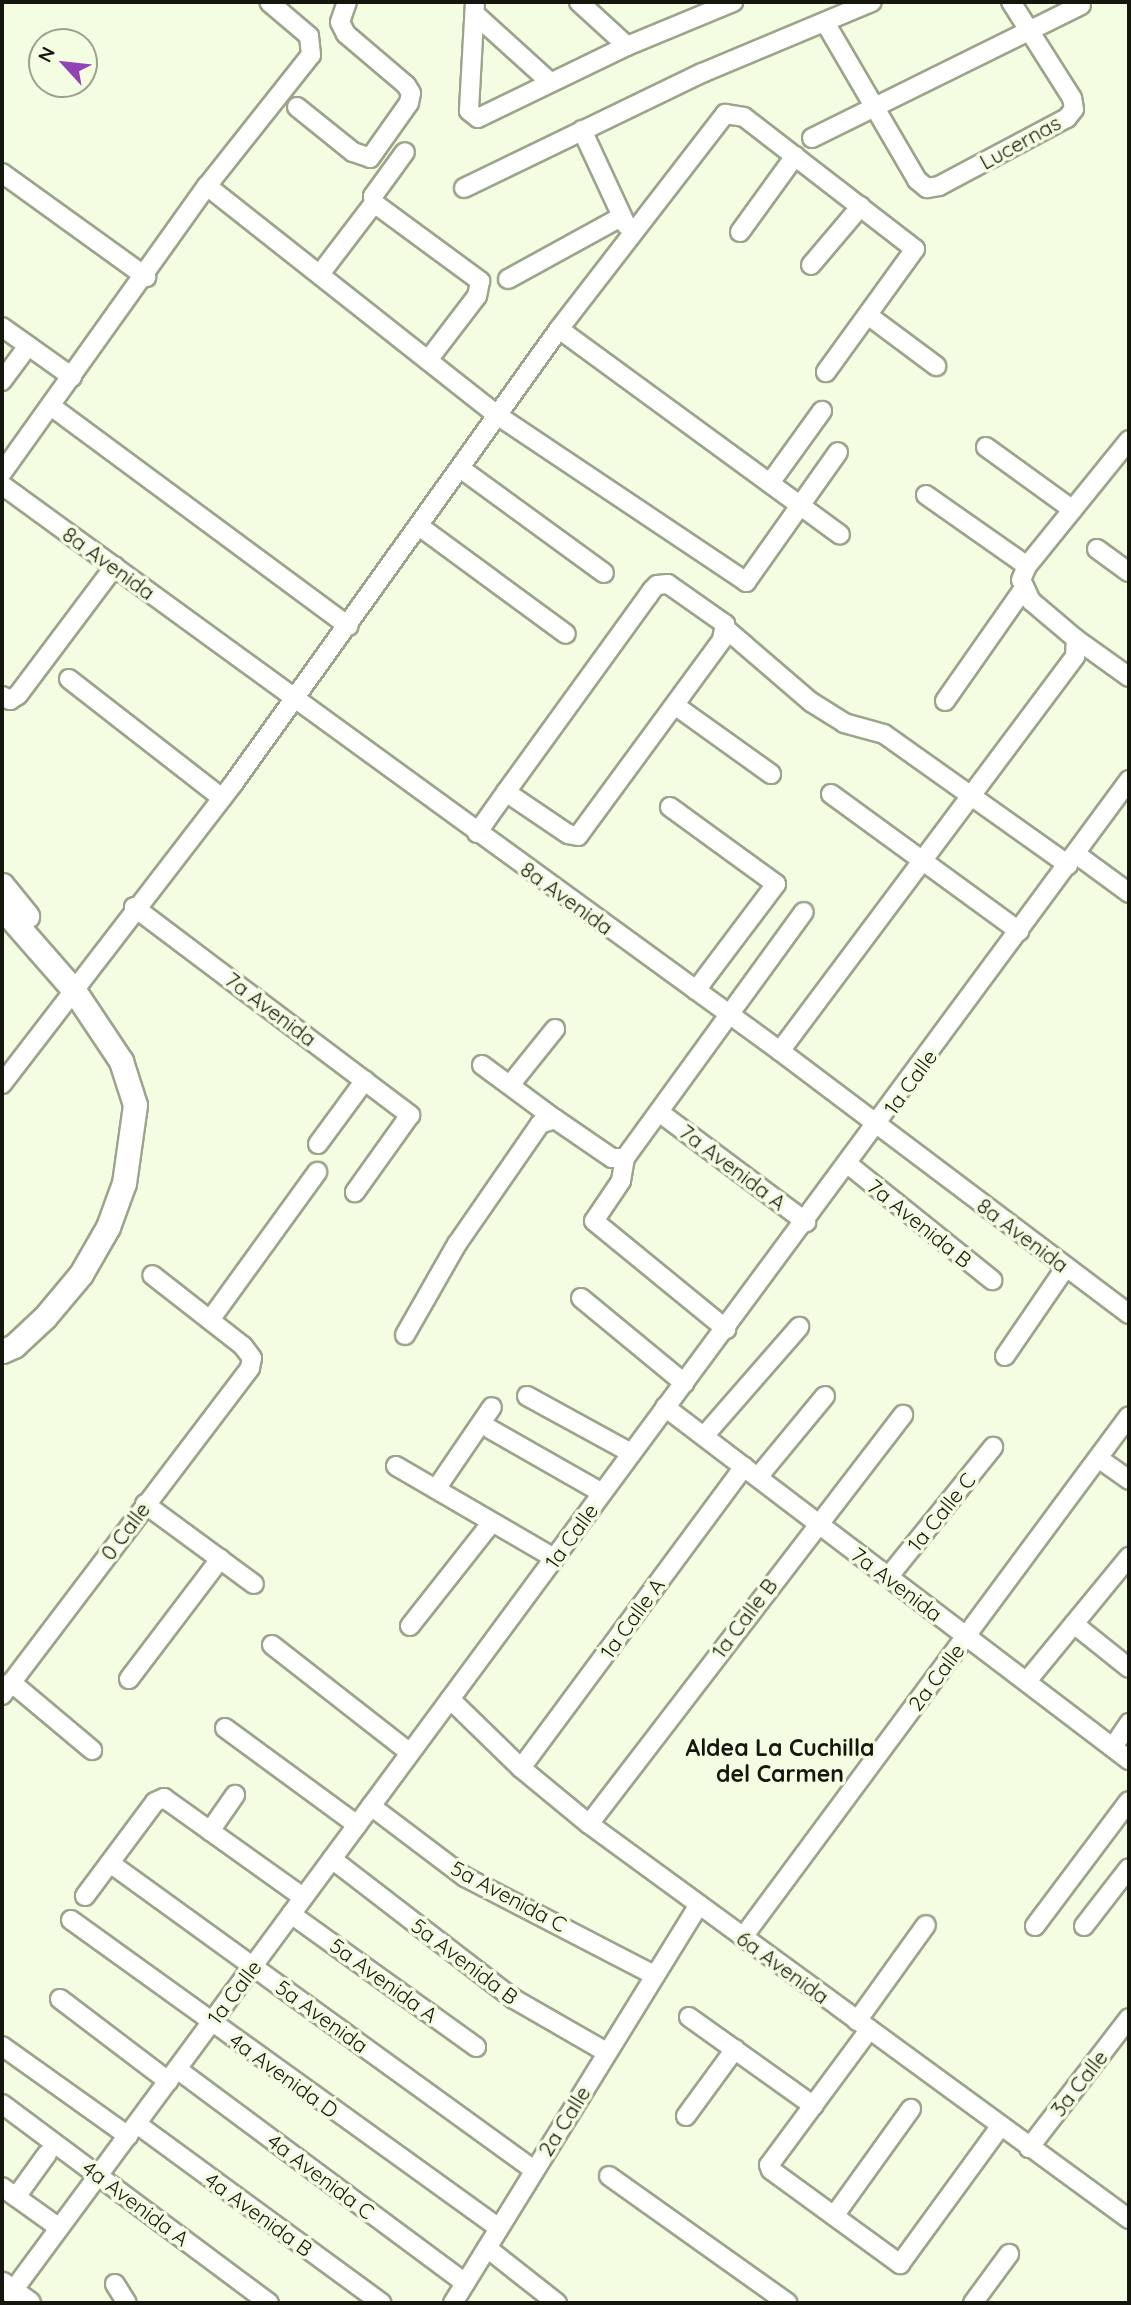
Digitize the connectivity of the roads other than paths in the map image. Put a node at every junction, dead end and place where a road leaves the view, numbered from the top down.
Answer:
1 (269, 2) edge
2 (347, 2) edge
3 (579, 2) edge
4 (733, 2) edge
5 (872, 2) edge
6 (1012, 2) edge
7 (1081, 5) dead end
8 (701, 7) edge
9 (476, 8) edge
10 (826, 24) junction
11 (1028, 31) junction
12 (627, 46) junction
13 (550, 82) junction
14 (297, 107) dead end
15 (874, 110) junction
16 (582, 130) junction
17 (812, 138) dead end
18 (405, 152) dead end
19 (795, 156) junction
20 (2, 173) edge
21 (207, 186) junction
22 (464, 188) dead end
23 (374, 203) junction
24 (861, 206) junction
25 (626, 224) junction
26 (740, 232) dead end
27 (811, 265) dead end
28 (320, 274) junction
29 (146, 277) junction
30 (508, 279) dead end
31 (869, 316) junction
32 (2, 327) edge
33 (559, 329) junction
34 (29, 346) junction
35 (428, 360) junction
36 (936, 366) dead end
37 (826, 372) dead end
38 (72, 377) junction
39 (2, 381) edge
40 (51, 406) junction
41 (822, 411) dead end
42 (498, 415) junction
43 (1129, 440) edge
44 (986, 447) dead end
45 (838, 452) dead end
46 (460, 468) junction
47 (2, 473) edge
48 (770, 483) junction
49 (2, 485) edge
50 (926, 495) dead end
51 (801, 506) junction
52 (1073, 510) junction
53 (419, 526) junction
54 (840, 534) dead end
55 (1097, 549) dead end
56 (115, 566) junction
57 (1027, 566) junction
58 (1129, 572) edge
59 (604, 573) dead end
60 (1022, 591) junction
61 (348, 626) junction
62 (726, 629) junction
63 (566, 634) dead end
64 (1076, 639) junction
65 (1129, 677) edge
66 (69, 679) dead end
67 (2, 696) edge
68 (945, 701) dead end
69 (294, 702) junction
70 (676, 706) junction
71 (771, 774) dead end
72 (1129, 780) edge
73 (506, 792) junction
74 (831, 794) dead end
75 (972, 797) junction
76 (222, 798) junction
77 (670, 807) dead end
78 (477, 833) junction
79 (1072, 859) junction
80 (924, 861) junction
81 (2, 885) edge
82 (1129, 893) edge
83 (134, 907) junction
84 (2, 908) edge
85 (804, 912) dead end
86 (2, 928) edge
87 (1019, 931) junction
88 (25, 936) junction
89 (51, 958) junction
90 (74, 989) junction
91 (696, 990) junction
92 (729, 1014) junction
93 (555, 1029) dead end
94 (780, 1051) junction
95 (482, 1065) dead end
96 (365, 1080) junction
97 (2, 1084) edge
98 (510, 1085) junction
99 (659, 1112) junction
100 (555, 1119) junction
101 (877, 1126) junction
102 (318, 1144) dead end
103 (625, 1158) junction
104 (849, 1165) junction
105 (317, 1172) dead end
106 (355, 1192) dead end
107 (807, 1222) junction
108 (1066, 1267) junction
109 (152, 1275) dead end
110 (992, 1280) dead end
111 (581, 1298) dead end
112 (1129, 1314) edge
113 (210, 1320) junction
114 (799, 1327) dead end
115 (726, 1329) junction
116 (405, 1335) dead end
117 (2, 1351) edge
118 (1005, 1356) dead end
119 (684, 1383) junction
120 (527, 1396) dead end
121 (825, 1396) dead end
122 (492, 1407) dead end
123 (665, 1408) junction
124 (903, 1415) dead end
125 (1129, 1416) edge
126 (490, 1429) dead end
127 (704, 1436) junction
128 (993, 1447) dead end
129 (631, 1453) junction
130 (1098, 1458) junction
131 (396, 1466) dead end
132 (751, 1472) junction
133 (1129, 1480) edge
134 (436, 1489) junction
135 (602, 1493) junction
136 (145, 1504) junction
137 (492, 1522) junction
138 (816, 1524) junction
139 (554, 1558) junction
140 (220, 1559) junction
141 (1125, 1569) edge
142 (889, 1576) junction
143 (254, 1584) dead end
144 (1074, 1624) junction
145 (410, 1626) dead end
146 (967, 1636) junction
147 (272, 1645) dead end
148 (1129, 1668) edge
149 (129, 1679) dead end
150 (1027, 1681) junction
151 (6, 1689) edge
152 (450, 1699) junction
153 (1129, 1723) edge
154 (225, 1728) dead end
155 (1113, 1747) junction
156 (92, 1750) dead end
157 (410, 1753) junction
158 (1129, 1760) edge
159 (521, 1768) junction
160 (235, 1795) dead end
161 (1129, 1801) edge
162 (371, 1807) junction
163 (589, 1824) junction
164 (357, 1825) junction
165 (210, 1831) junction
166 (332, 1859) junction
167 (110, 1863) junction
168 (1129, 1868) edge
169 (85, 1896) dead end
170 (303, 1897) junction
171 (699, 1905) junction
172 (292, 1914) junction
173 (71, 1920) dead end
174 (926, 1925) dead end
175 (1035, 1926) dead end
176 (1084, 1926) dead end
177 (743, 1937) junction
178 (253, 1966) junction
179 (654, 1975) junction
180 (60, 1999) dead end
181 (689, 2017) dead end
182 (1129, 2018) edge
183 (211, 2022) junction
184 (863, 2026) junction
185 (2, 2046) edge
186 (476, 2047) dead end
187 (735, 2049) junction
188 (606, 2052) junction
189 (173, 2075) junction
190 (2, 2104) edge
191 (814, 2106) junction
192 (911, 2109) dead end
193 (686, 2116) dead end
194 (1000, 2127) junction
195 (132, 2130) junction
196 (1029, 2148) junction
197 (47, 2154) dead end
198 (534, 2170) junction
199 (99, 2175) junction
200 (609, 2176) dead end
201 (9, 2192) edge
202 (834, 2216) junction
203 (1129, 2219) edge
204 (58, 2227) junction
205 (499, 2228) junction
206 (487, 2248) junction
207 (1009, 2254) dead end
208 (465, 2283) junction
209 (115, 2284) dead end
210 (14, 2293) edge
211 (127, 2303) edge
212 (269, 2303) edge
213 (382, 2303) edge
214 (453, 2303) edge
215 (557, 2303) edge
216 (788, 2303) edge
217 (973, 2303) edge

1 - 21 street
2 - 14 street
3 - 12 street
4 - 8 street
5 - 10 street
6 - 11 street, Lucernas
7 - 11 street
8 - 12 street
9 - 13 street
9 - 13 street
10 - 15 street
10 - 16 street
11 - 15 street
11 - 15 street, Lucernas
12 - 13 street
15 - 17 street
16 - 22 street
16 - 25 street
18 - 23 street
19 - 24 street
19 - 25 street
19 - 26 street
20 - 29 street
21 - 28 street
21 - 29 street
23 - 28 street
23 - 35 street
24 - 27 street
24 - 31 street
25 - 30 street
25 - 33 street
28 - 35 street
29 - 38 street
31 - 36 street
31 - 37 street
32 - 34 street
33 - 42 street
33 - 48 street
34 - 38 street
34 - 39 street
35 - 42 street
38 - 40 street
40 - 47 street
40 - 61 street
41 - 48 street
42 - 46 street
42 - 51 street
43 - 52 street
44 - 52 street
45 - 51 street
46 - 53 street
46 - 59 street
48 - 51 street
49 - 56 street, 8a Avenida
50 - 57 street
51 - 54 street
52 - 57 street
53 - 61 street
53 - 63 street
55 - 58 street
56 - 67 street
56 - 69 street, 8a Avenida
57 - 60 street
60 - 64 street
60 - 68 street
61 - 69 street
62 - 70 street
62 - 73 street
62 - 75 street
64 - 65 street
64 - 75 street
66 - 76 street
69 - 76 street
69 - 78 street, 8a Avenida
70 - 71 street
70 - 73 street
72 - 79 street, 1a Calle
73 - 78 street
74 - 80 street
75 - 79 street
75 - 80 street
76 - 83 street
77 - 91 street
78 - 91 street, 8a Avenida
79 - 82 street
79 - 87 street, 1a Calle
80 - 87 street
80 - 94 street
81 - 89 main road
83 - 90 street
83 - 96 street, 7a Avenida
84 - 88 main road
85 - 92 street
86 - 88 street
87 - 101 street, 1a Calle
88 - 89 main road
89 - 90 main road
90 - 97 street
90 - 117 main road
91 - 92 street, 8a Avenida
92 - 94 street, 8a Avenida
92 - 99 street
93 - 98 street
94 - 101 street, 8a Avenida
95 - 98 street
96 - 102 street
96 - 106 street, 7a Avenida
98 - 100 street
99 - 103 street
99 - 107 street, 7a Avenida A
100 - 103 street
100 - 116 street
101 - 104 street, 1a Calle
101 - 108 street, 8a Avenida
103 - 115 street
104 - 107 street, 1a Calle
104 - 110 street, 7a Avenida B
105 - 113 street
107 - 115 street, 1a Calle
108 - 112 street, 8a Avenida
108 - 118 street
109 - 113 street
111 - 119 street
113 - 136 street, 0 Calle
114 - 127 street
115 - 119 street, 1a Calle
119 - 123 street, 1a Calle
120 - 129 street
121 - 132 street, 1a Calle A
122 - 134 street
123 - 127 street, 7a Avenida
123 - 129 street, 1a Calle
124 - 138 street, 1a Calle B
125 - 130 street, 2a Calle
126 - 135 street
127 - 132 street, 7a Avenida
128 - 142 street, 1a Calle C
129 - 135 street, 1a Calle
130 - 133 street
130 - 146 street, 2a Calle
131 - 134 street
132 - 138 street, 7a Avenida
132 - 159 street, 1a Calle A
134 - 137 street
135 - 139 street, 1a Calle
136 - 140 street
136 - 151 street, 0 Calle
137 - 139 street
137 - 145 street
138 - 142 street, 7a Avenida
138 - 163 street, 1a Calle B
139 - 152 street, 1a Calle
140 - 143 street
140 - 149 street
141 - 144 street
142 - 146 street, 7a Avenida
144 - 148 street
144 - 150 street
146 - 150 street, 7a Avenida
146 - 177 street, 2a Calle
147 - 157 street
150 - 155 street, 7a Avenida
151 - 156 street
152 - 157 street, 1a Calle
152 - 159 street, 6a Avenida
153 - 155 street
154 - 164 street
155 - 158 street, 7a Avenida
157 - 162 street, 1a Calle
159 - 163 street, 6a Avenida
160 - 165 street
161 - 175 street
162 - 164 street, 1a Calle
162 - 179 street, 5a Avenida C
163 - 171 street, 6a Avenida
164 - 166 street, 1a Calle
165 - 167 street
165 - 170 street
166 - 170 street, 1a Calle
166 - 188 street, 5a Avenida B
167 - 169 street
167 - 178 street, 5a Avenida
168 - 176 street
170 - 172 street, 1a Calle
171 - 177 street, 6a Avenida
171 - 179 street, 2a Calle
172 - 178 street, 1a Calle
172 - 186 street, 5a Avenida A
173 - 183 street, 4a Avenida D
174 - 184 street
177 - 184 street, 6a Avenida
178 - 183 street, 1a Calle
178 - 198 street, 5a Avenida
179 - 188 street, 2a Calle
180 - 189 street, 4a Avenida C
181 - 187 street
182 - 196 street, 3a Calle
183 - 189 street, 1a Calle
183 - 205 street, 4a Avenida D
184 - 191 street
184 - 194 street, 6a Avenida
185 - 195 street, 4a Avenida B
187 - 191 street
187 - 193 street
188 - 198 street, 2a Calle
189 - 195 street, 1a Calle
189 - 208 street, 4a Avenida C
190 - 199 street, 4a Avenida A
191 - 202 street
192 - 202 street
194 - 196 street, 6a Avenida
194 - 202 street
195 - 199 street, 1a Calle
195 - 213 street, 4a Avenida B
196 - 203 street, 6a Avenida
197 - 201 street
198 - 205 street, 2a Calle
199 - 204 street, 1a Calle
199 - 212 street, 4a Avenida A
200 - 216 street
201 - 204 street
204 - 210 street, 1a Calle
205 - 206 street, 2a Calle
206 - 208 street, 2a Calle
206 - 215 street
207 - 217 street
208 - 214 street, 2a Calle
209 - 211 street

